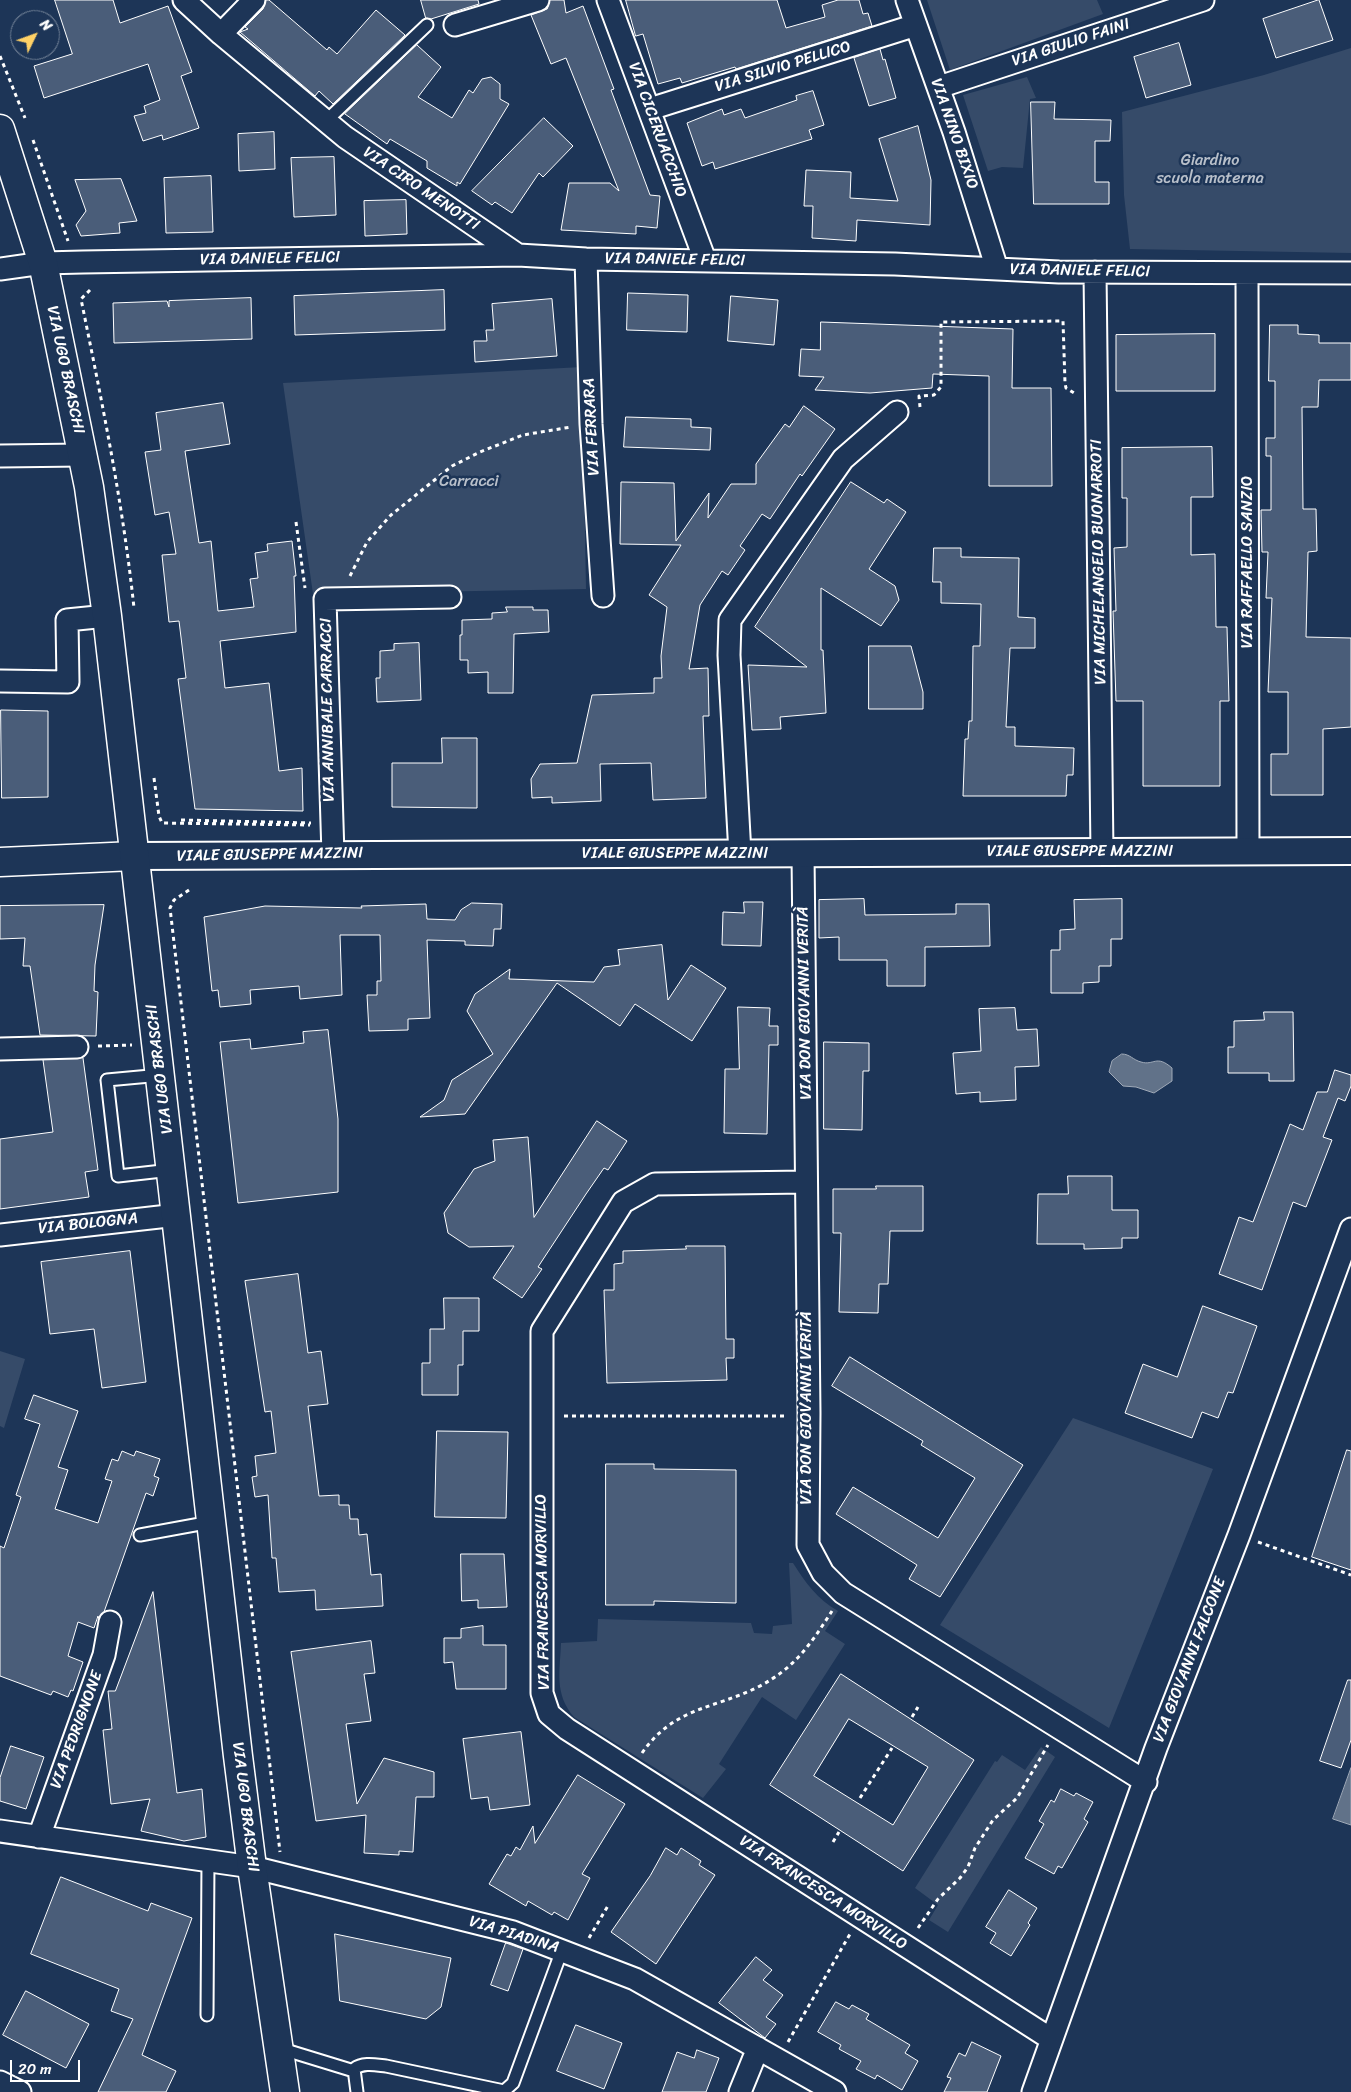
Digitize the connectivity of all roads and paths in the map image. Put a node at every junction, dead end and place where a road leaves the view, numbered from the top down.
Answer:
1 (184, 0) edge
2 (254, 0) edge
3 (538, 0) edge
4 (608, 0) edge
5 (907, 0) edge
6 (1203, 0) edge
7 (427, 25) dead end
8 (455, 25) dead end
9 (916, 25) junction
10 (221, 34) junction
11 (0, 56) edge
12 (939, 87) junction
13 (650, 109) junction
14 (326, 121) junction
15 (27, 124) dead end
16 (0, 129) edge
17 (30, 134) dead end
18 (70, 245) dead end
19 (518, 255) junction
20 (586, 259) junction
21 (705, 260) junction
22 (43, 263) junction
23 (0, 269) edge
24 (997, 269) junction
25 (1095, 272) junction
26 (1247, 273) junction
27 (1351, 273) edge
28 (90, 290) dead end
29 (1063, 321) dead end
30 (897, 412) joint
31 (591, 424) junction
32 (82, 455) junction
33 (0, 456) edge
34 (296, 522) dead end
35 (603, 596) dead end
36 (450, 597) dead end
37 (329, 599) junction
38 (134, 610) dead end
39 (107, 616) junction
40 (0, 682) edge
41 (152, 770) dead end
42 (181, 820) dead end
43 (1351, 851) edge
44 (1102, 852) junction
45 (1248, 852) junction
46 (740, 854) junction
47 (803, 854) junction
48 (333, 855) junction
49 (134, 856) junction
50 (0, 862) edge
51 (189, 890) dead end
52 (157, 1044) junction
53 (77, 1047) joint
54 (0, 1049) edge
55 (160, 1074) junction
56 (172, 1170) junction
57 (806, 1182) junction
58 (177, 1215) junction
59 (1351, 1230) edge
60 (0, 1235) edge
61 (563, 1416) dead end
62 (784, 1416) dead end
63 (211, 1522) junction
64 (140, 1535) dead end
65 (1239, 1535) junction
66 (1351, 1576) edge
67 (833, 1609) dead end
68 (110, 1622) dead end
69 (918, 1707) dead end
70 (912, 1717) dead end
71 (1058, 1727) junction
72 (892, 1748) dead end
73 (638, 1759) dead end
74 (1146, 1782) junction
75 (860, 1798) dead end
76 (0, 1831) edge
77 (839, 1832) dead end
78 (39, 1837) junction
79 (833, 1842) dead end
80 (285, 1860) dead end
81 (208, 1861) junction
82 (252, 1867) junction
83 (609, 1904) dead end
84 (917, 1930) dead end
85 (851, 1932) dead end
86 (570, 1953) junction
87 (207, 2015) dead end
88 (1051, 2039) junction
89 (786, 2044) dead end
90 (277, 2047) junction
91 (758, 2048) junction
92 (354, 2071) junction
93 (0, 2082) edge
94 (20, 2092) edge
95 (285, 2092) edge
96 (357, 2092) edge
97 (740, 2092) edge
98 (835, 2092) edge
99 (1033, 2092) edge

1 - 10 street, VIA CIRO MENOTTI
2 - 10 street
3 - 8 street
4 - 13 street, VIA CICERUACCHIO
5 - 9 street, VIA NINO BIXIO
6 - 12 street, VIA GIULIO FAINI
7 - 14 lane
9 - 12 street, VIA NINO BIXIO
9 - 13 street, VIA SILVIO PELLICO
10 - 14 street, VIA CIRO MENOTTI
11 - 15 path
12 - 24 street, VIA NINO BIXIO
13 - 21 street, VIA CICERUACCHIO
14 - 19 street, VIA CIRO MENOTTI
16 - 22 main road, VIA UGO BRASCHI
17 - 18 path
19 - 20 street, VIA DANIELE FELICI
19 - 22 street, VIA DANIELE FELICI
20 - 21 street, VIA DANIELE FELICI
20 - 31 street, VIA FERRARA
21 - 24 street, VIA DANIELE FELICI
22 - 23 street, VIA DANIELE FELICI
22 - 32 main road, VIA UGO BRASCHI
24 - 25 street, VIA DANIELE FELICI
25 - 26 street, VIA DANIELE FELICI
25 - 44 street, VIA MICHELANGELO BUONARROTI
26 - 27 street, VIA DANIELE FELICI
26 - 45 street, VIA RAFFAELLO SANZIO
28 - 38 path
29 - 30 path
30 - 46 street
31 - 35 street, VIA FERRARA
31 - 37 path
32 - 33 street
32 - 39 main road, VIA UGO BRASCHI
34 - 37 path
36 - 37 street, VIA ANNIBALE CARRACCI
37 - 48 street, VIA ANNIBALE CARRACCI
39 - 40 street
39 - 49 main road, VIA UGO BRASCHI
41 - 42 path
43 - 45 street, VIALE GIUSEPPE MAZZINI
44 - 45 street, VIALE GIUSEPPE MAZZINI
44 - 47 street, VIALE GIUSEPPE MAZZINI
46 - 47 street, VIALE GIUSEPPE MAZZINI
46 - 48 street, VIALE GIUSEPPE MAZZINI
47 - 57 street, VIA DON GIOVANNI VERITÀ
48 - 49 street, VIALE GIUSEPPE MAZZINI
49 - 50 main road, VIALE GIUSEPPE MAZZINI
49 - 52 main road, VIA UGO BRASCHI
51 - 80 path
52 - 53 path
52 - 55 main road, VIA UGO BRASCHI
53 - 54 street
55 - 56 main road, VIA UGO BRASCHI
55 - 56 lane
56 - 58 main road, VIA UGO BRASCHI
57 - 71 street, VIA DON GIOVANNI VERITÀ
57 - 88 street, VIA FRANCESCA MORVILLO
58 - 60 street, VIA BOLOGNA
58 - 63 main road, VIA UGO BRASCHI
59 - 65 street, VIA GIOVANNI FALCONE
61 - 62 path
63 - 64 lane
63 - 82 main road, VIA UGO BRASCHI
65 - 66 path
65 - 74 street, VIA GIOVANNI FALCONE
67 - 73 path
68 - 78 street, VIA PEDRIGNONE
69 - 70 path
71 - 74 street, VIA DON GIOVANNI VERITÀ
71 - 84 path
72 - 75 path
74 - 88 street, VIA GIOVANNI FALCONE
76 - 78 street
77 - 79 path
78 - 81 street
81 - 82 street
81 - 87 lane
82 - 86 street, VIA PIADINA
82 - 90 main road, VIA UGO BRASCHI
83 - 86 path
85 - 89 path
86 - 91 street, VIA PIADINA
86 - 92 lane
88 - 99 street, VIA GIOVANNI FALCONE
90 - 92 lane
90 - 95 main road, VIA UGO BRASCHI
91 - 97 street
91 - 98 street, VIA PIADINA
92 - 96 lane
93 - 94 street

